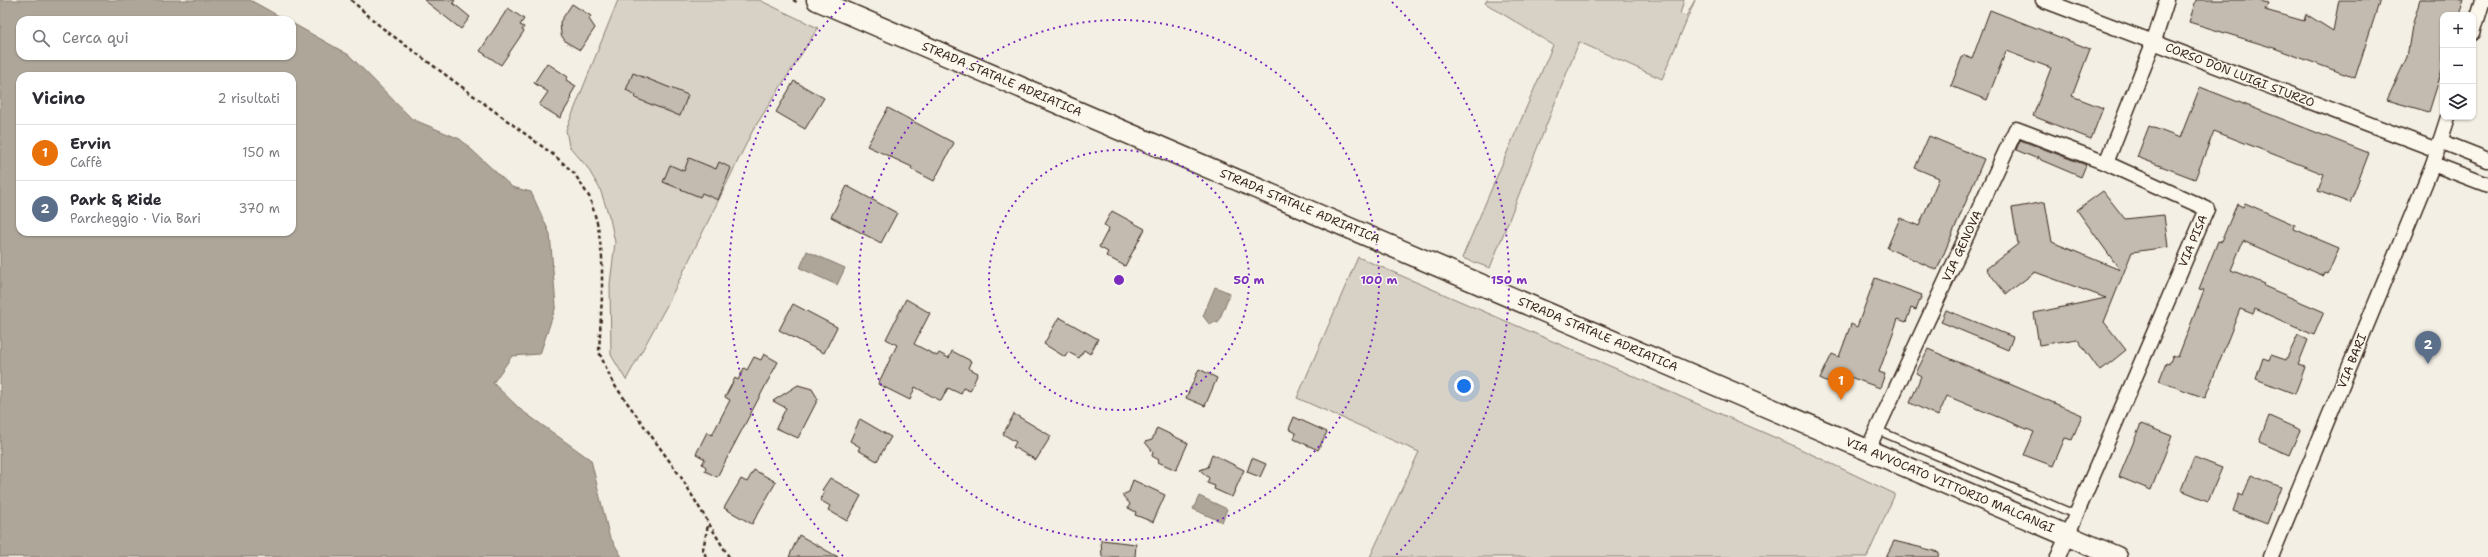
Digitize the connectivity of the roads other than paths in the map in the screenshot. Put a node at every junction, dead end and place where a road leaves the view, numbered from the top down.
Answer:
1 (817, 0) edge
2 (2043, 0) edge
3 (2167, 0) edge
4 (2483, 0) edge
5 (2476, 23) edge
6 (2154, 41) junction
7 (2447, 120) edge
8 (2439, 146) junction
9 (2488, 160) edge
10 (2106, 164) junction
11 (2433, 164) junction
12 (2488, 185) edge
13 (1783, 414) joint
14 (1877, 430) junction
15 (1868, 449) junction
16 (2076, 515) junction
17 (2060, 533) junction
18 (2058, 557) edge
19 (2117, 557) edge
20 (2271, 557) edge

1 - 13 main road, STRADA STATALE ADRIATICA
2 - 6 street, CORSO DON LUIGI STURZO
3 - 6 street
4 - 5 street
6 - 8 street, CORSO DON LUIGI STURZO
6 - 10 street
7 - 8 street
8 - 9 street, CORSO DON LUIGI STURZO
8 - 11 street
10 - 14 street, VIA GENOVA
10 - 16 street, VIA PISA
11 - 12 street
11 - 20 street, VIA BARI
13 - 15 main road, VIA AVVOCATO VITTORIO MALCANGI
14 - 15 street, VIA GENOVA
14 - 16 lane, VIA AVVOCATO VITTORIO MALCANGI
15 - 17 main road, VIA AVVOCATO VITTORIO MALCANGI
16 - 17 street, VIA PISA
17 - 18 street, VIA PISA
17 - 19 main road, VIA AVVOCATO VITTORIO MALCANGI

